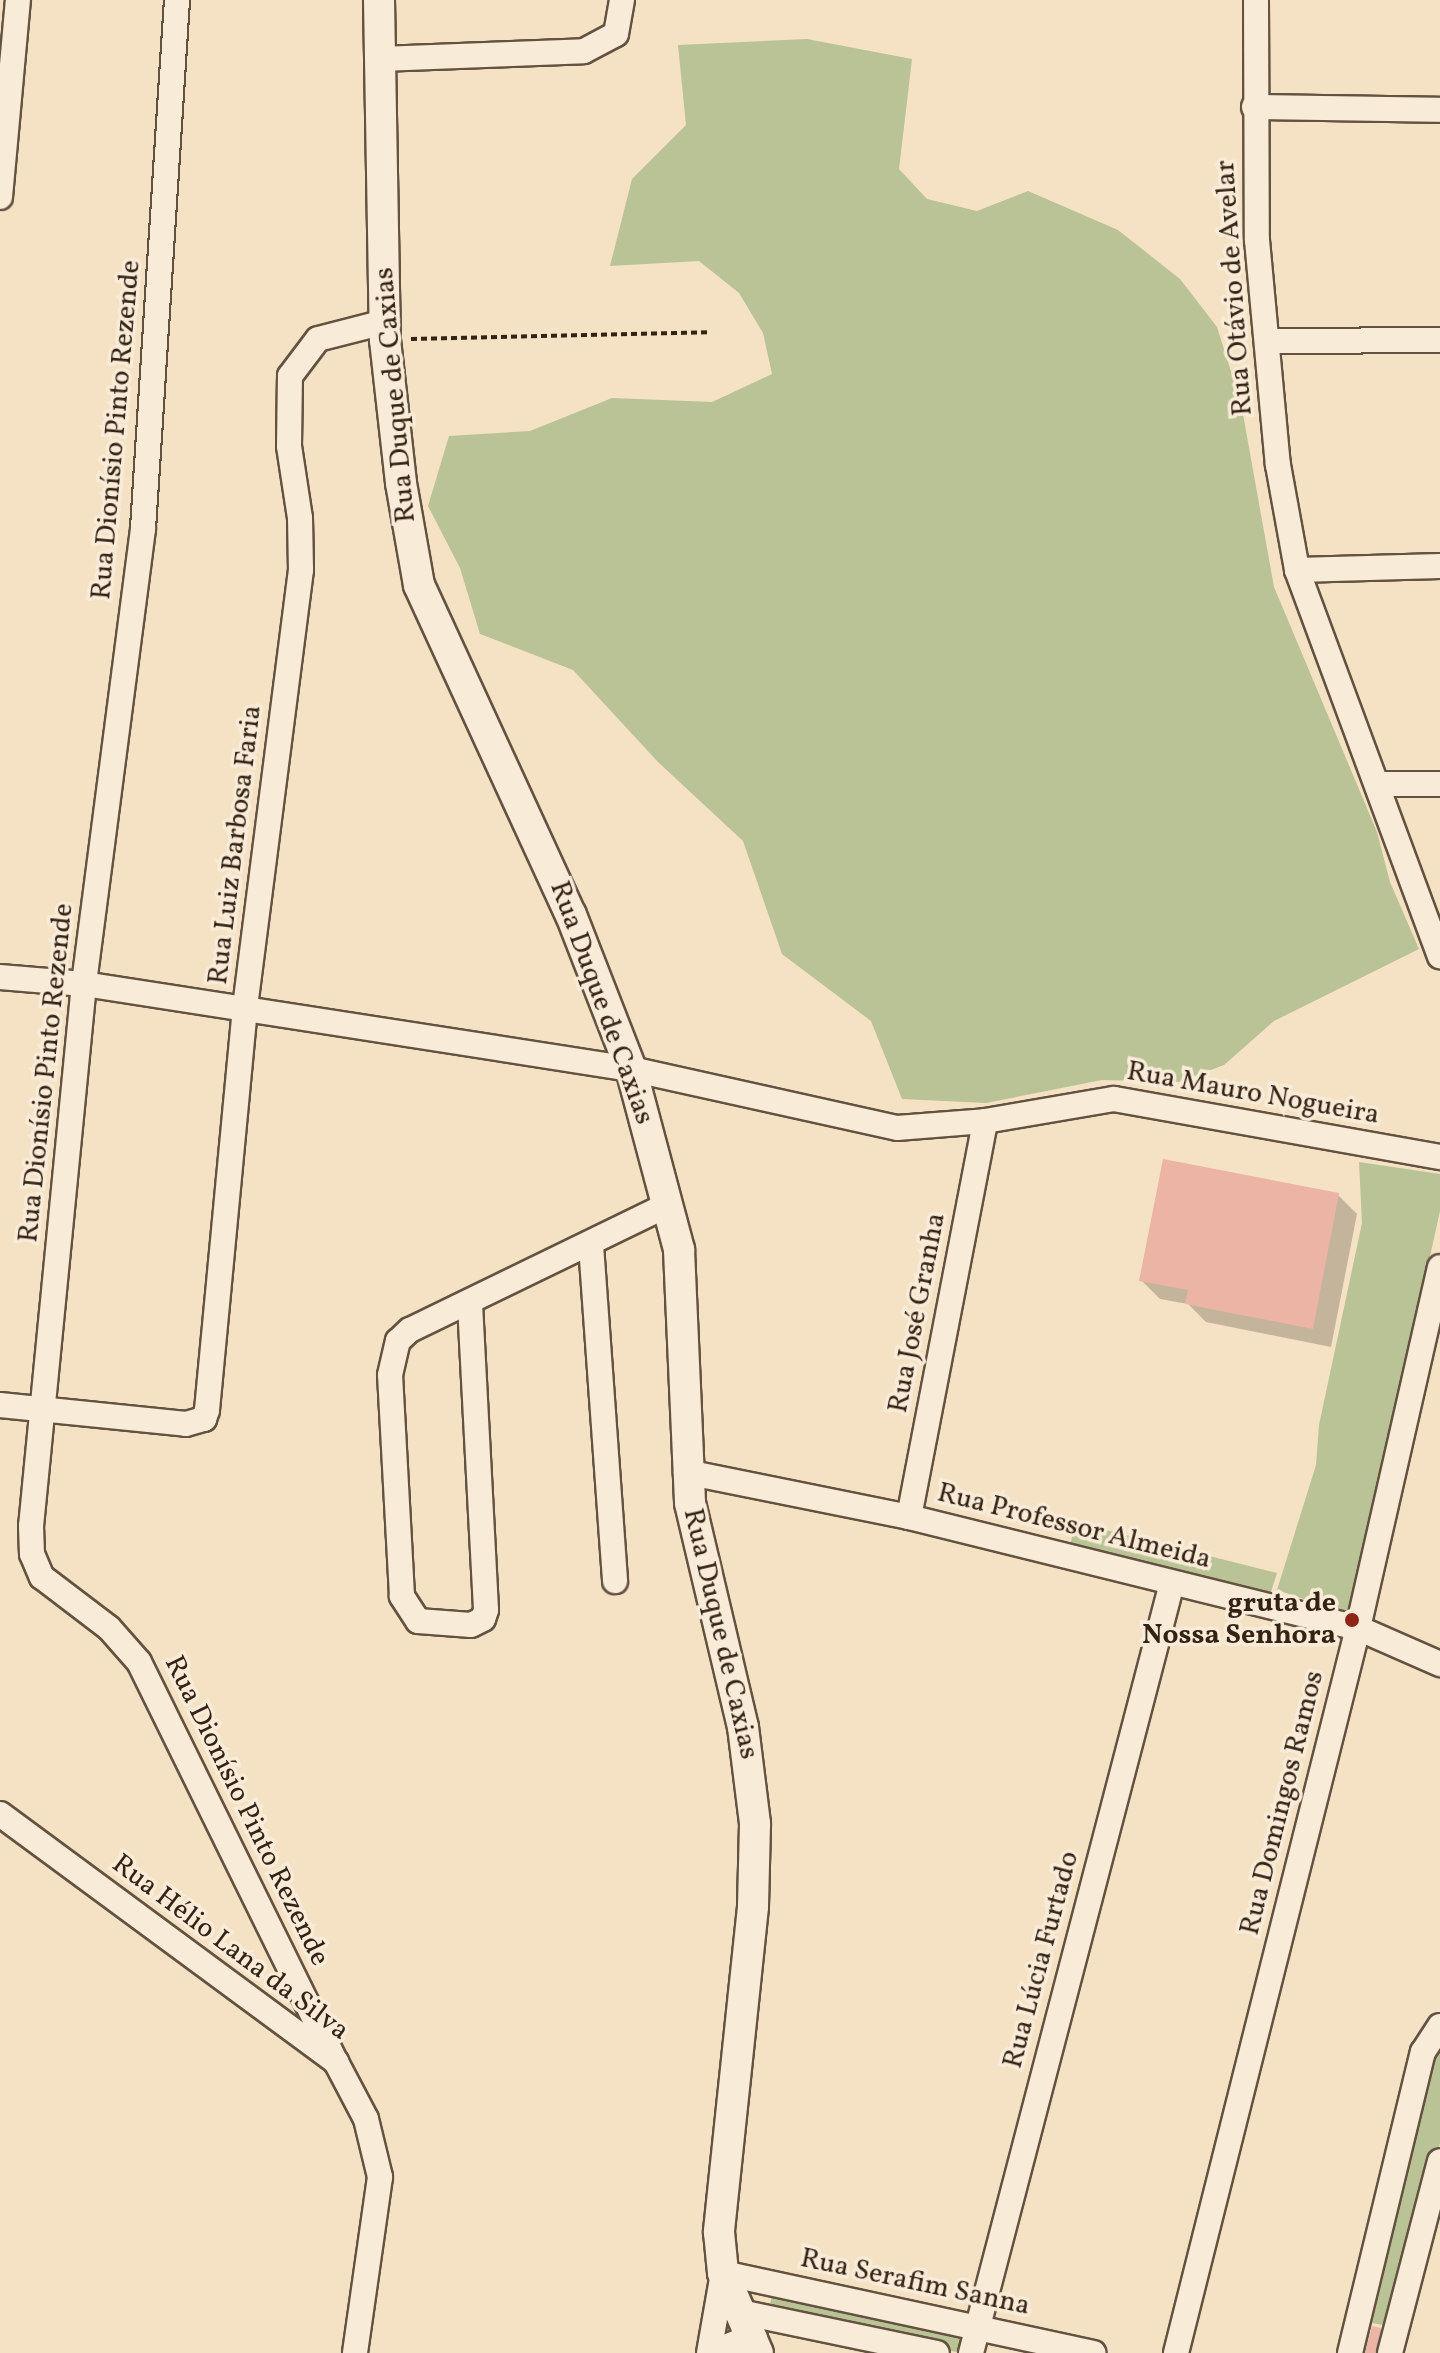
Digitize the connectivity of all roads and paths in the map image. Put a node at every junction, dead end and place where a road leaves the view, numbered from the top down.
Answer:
1 (18, 0) edge
2 (177, 0) edge
3 (379, 0) edge
4 (622, 0) edge
5 (1256, 0) edge
6 (380, 59) junction
7 (1254, 107) junction
8 (1440, 110) edge
9 (0, 197) edge
10 (385, 331) junction
11 (709, 332) dead end
12 (1440, 340) edge
13 (1267, 341) junction
14 (1440, 566) edge
15 (1297, 570) junction
16 (1377, 784) junction
17 (1440, 784) edge
18 (1440, 956) edge
19 (0, 977) edge
20 (84, 984) junction
21 (245, 1007) junction
22 (631, 1069) junction
23 (985, 1121) junction
24 (1440, 1157) edge
25 (668, 1205) junction
26 (591, 1245) junction
27 (1440, 1267) edge
28 (470, 1304) junction
29 (0, 1405) edge
30 (43, 1409) junction
31 (686, 1472) junction
32 (909, 1517) junction
33 (615, 1581) dead end
34 (1172, 1583) junction
35 (1358, 1628) junction
36 (1440, 1664) edge
37 (0, 1814) edge
38 (1440, 2026) edge
39 (336, 2062) junction
40 (1440, 2161) edge
41 (723, 2273) junction
42 (978, 2326) junction
43 (750, 2335) edge
44 (355, 2353) edge
45 (709, 2353) edge
46 (719, 2353) edge
47 (937, 2353) edge
48 (971, 2353) edge
49 (1093, 2353) edge
50 (1176, 2353) edge
51 (1350, 2353) edge
52 (1390, 2353) edge

1 - 9 street
2 - 20 street, Rua Dionísio Pinto Rezende
3 - 6 street, Rua Duque de Caxias
4 - 6 street
5 - 7 street, Rua Otávio de Avelar
6 - 10 street, Rua Duque de Caxias
7 - 8 street
7 - 13 street, Rua Otávio de Avelar
10 - 11 path
10 - 21 street, Rua Luiz Barbosa Faria
10 - 22 street, Rua Duque de Caxias
12 - 13 street
13 - 15 street, Rua Otávio de Avelar
14 - 15 street
15 - 16 street
16 - 17 street
16 - 18 street
19 - 20 street, Rua Mauro Nogueira
20 - 21 street, Rua Mauro Nogueira
20 - 30 street, Rua Dionísio Pinto Rezende
21 - 22 street, Rua Mauro Nogueira
21 - 30 street, Rua Luiz Barbosa Faria
22 - 23 street, Rua Mauro Nogueira
22 - 25 street, Rua Duque de Caxias
23 - 24 street, Rua Mauro Nogueira
23 - 32 street, Rua José Granha
25 - 26 street
25 - 31 street, Rua Duque de Caxias
26 - 28 street
26 - 33 street
27 - 35 street, Rua Domingos Ramos
28 - 28 street
29 - 30 street
30 - 39 street, Rua Dionísio Pinto Rezende
31 - 32 street, Rua Professor Almeida
31 - 41 street, Rua Duque de Caxias
32 - 34 street, Rua Professor Almeida
34 - 35 street, Rua Professor Almeida
34 - 42 street, Rua Lúcia Furtado
35 - 36 street, Rua Professor Almeida
35 - 50 street, Rua Domingos Ramos
37 - 39 street, Rua Hélio Lana da Silva
38 - 51 street
39 - 44 street, Rua Hélio Lana da Silva
40 - 52 street
41 - 42 street, Rua Serafim Sanna
41 - 43 street, Rua Duque de Caxias
41 - 45 street
42 - 48 street, Rua Lúcia Furtado
42 - 49 street, Rua Serafim Sanna
43 - 46 street
43 - 47 street

